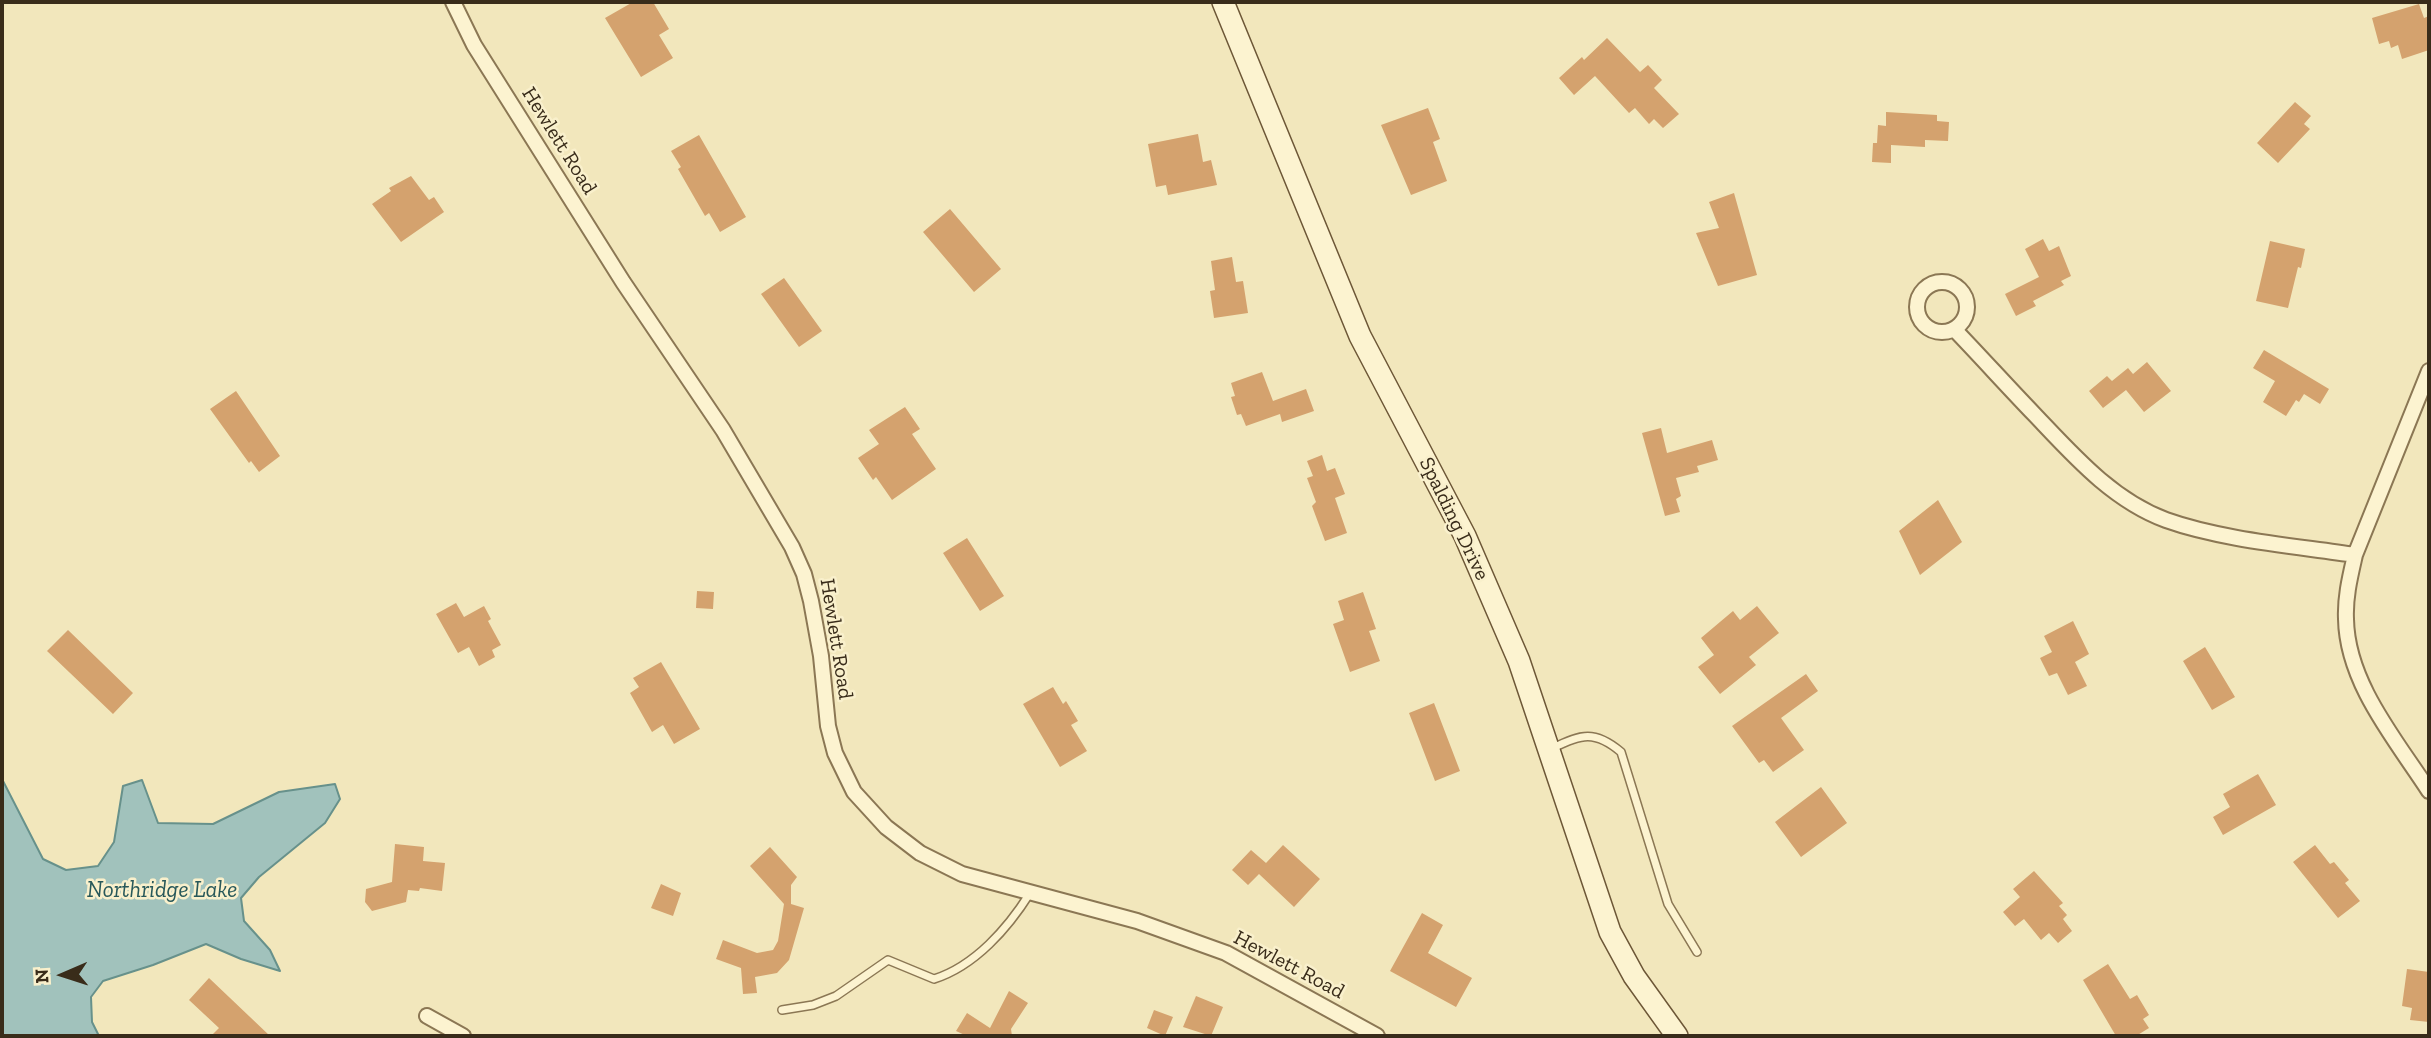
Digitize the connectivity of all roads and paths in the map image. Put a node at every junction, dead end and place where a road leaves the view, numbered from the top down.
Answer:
1 (453, 2) edge
2 (1223, 2) edge
3 (1954, 329) dead end
4 (2429, 370) edge
5 (2355, 555) junction
6 (1549, 750) junction
7 (2429, 791) edge
8 (1031, 892) junction
9 (1697, 952) dead end
10 (782, 1010) dead end
11 (427, 1016) dead end
12 (463, 1036) edge
13 (1377, 1036) edge
14 (1676, 1036) edge

1 - 8 street, Hewlett Road
2 - 6 street, Spalding Drive
3 - 5 street
4 - 5 street
5 - 7 street
6 - 9 lane
6 - 14 street, Spalding Drive
8 - 10 lane
8 - 13 street, Hewlett Road
11 - 12 street

